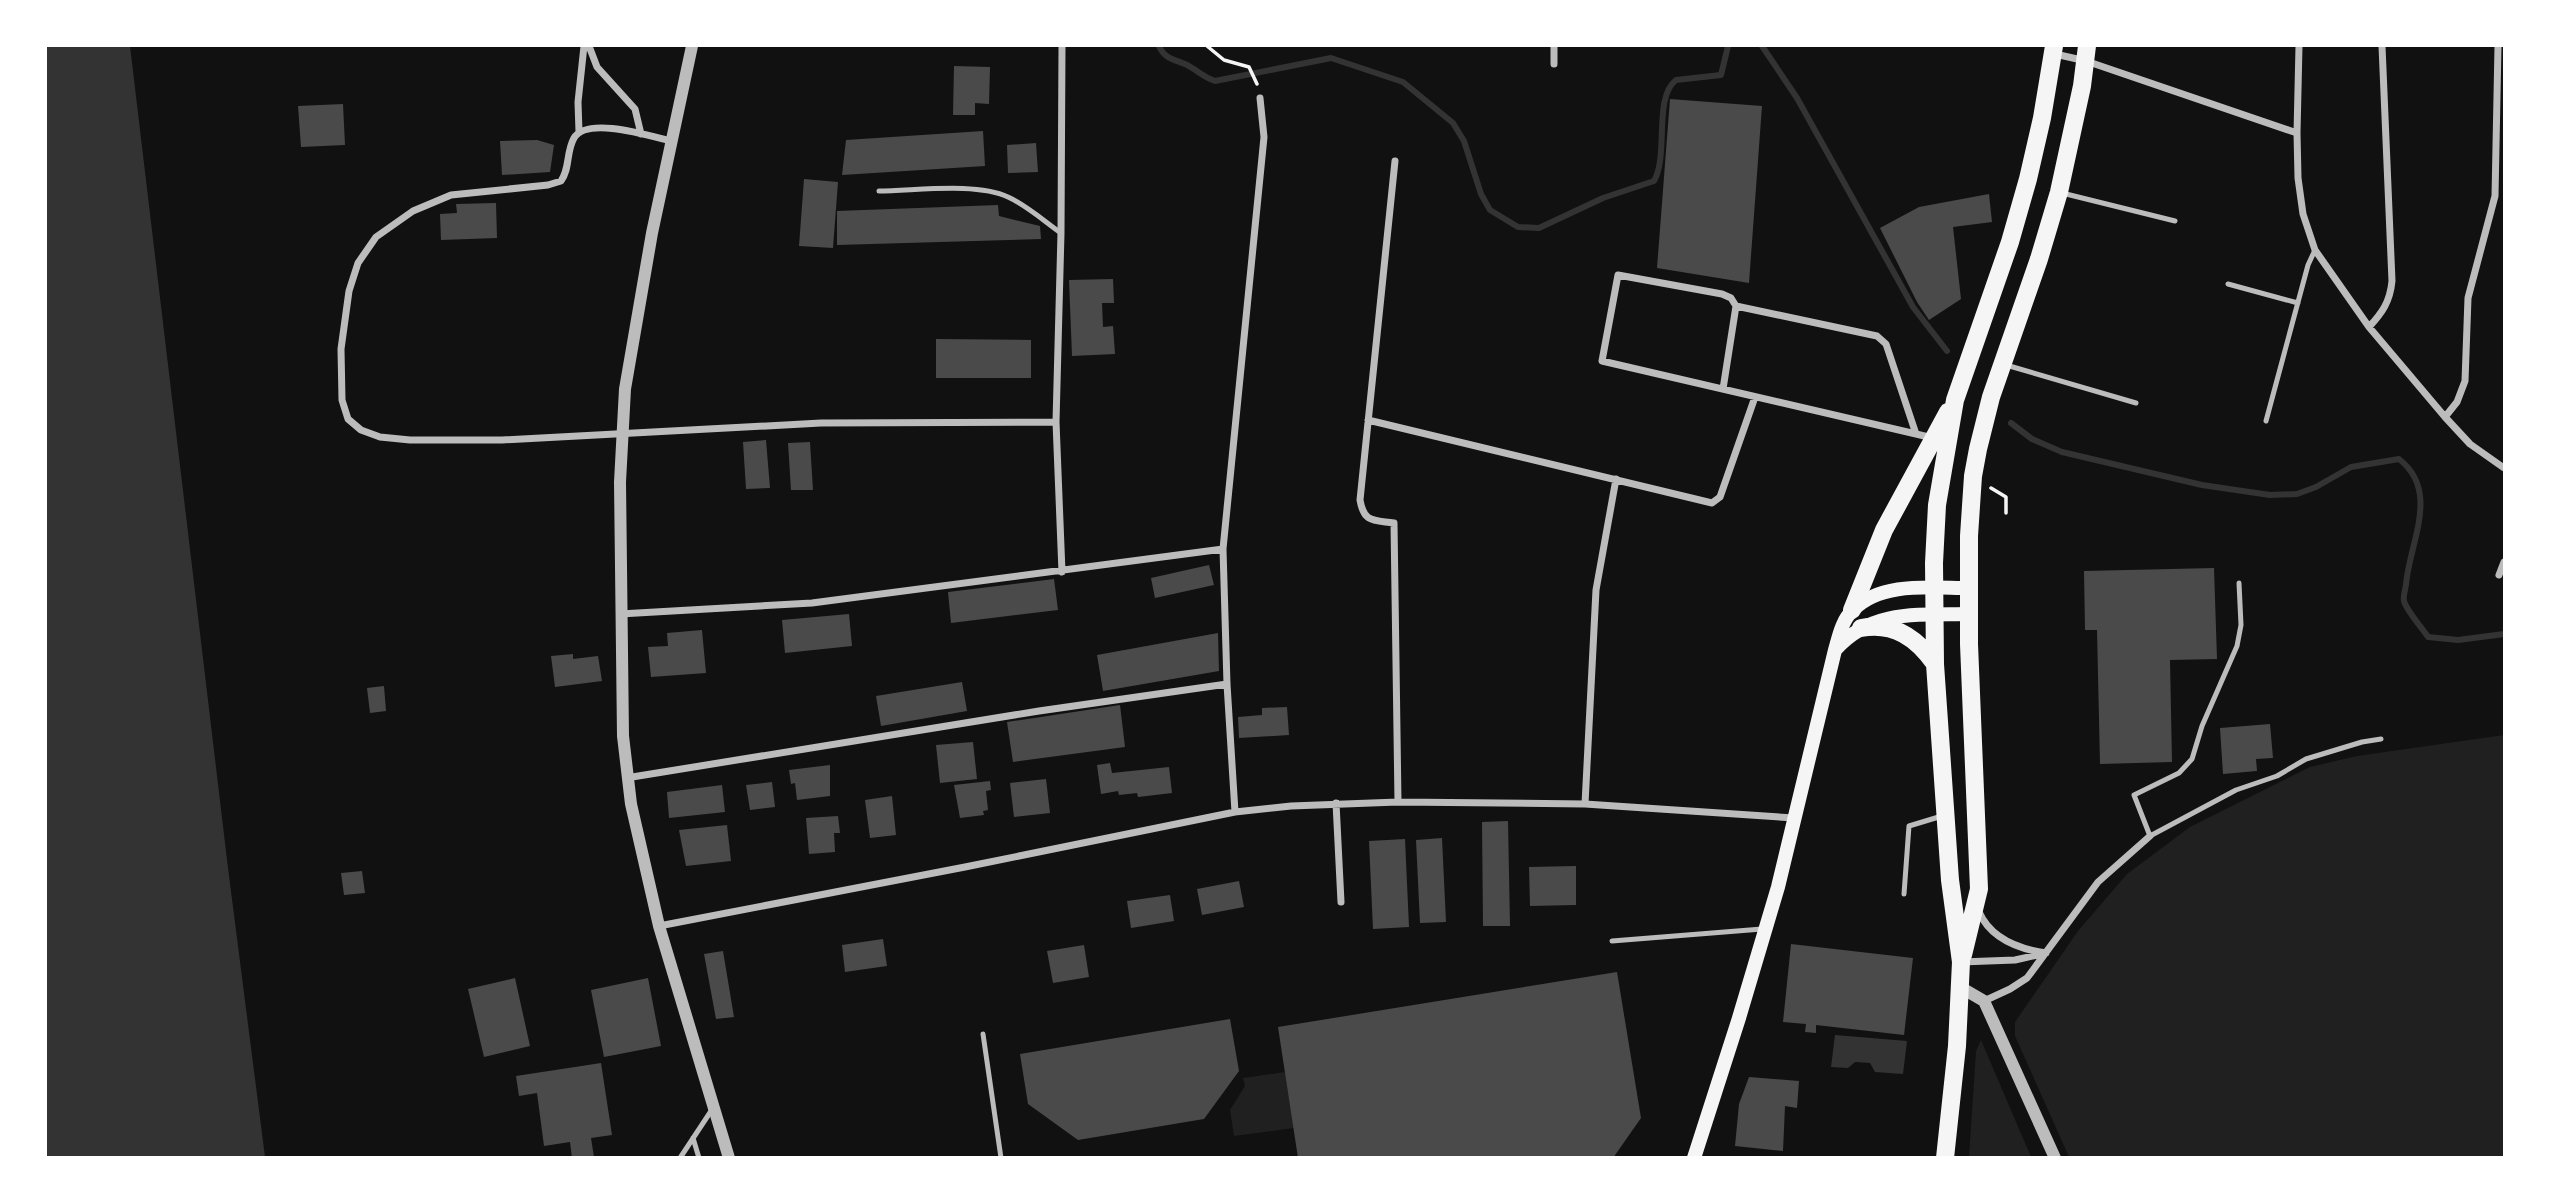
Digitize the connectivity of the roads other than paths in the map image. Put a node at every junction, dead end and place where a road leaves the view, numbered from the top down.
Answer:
1 (586, 46) edge
2 (692, 46) edge
3 (1062, 46) edge
4 (1554, 46) edge
5 (2299, 46) edge
6 (2382, 46) edge
7 (2498, 46) edge
8 (2054, 50) edge
9 (2086, 53) edge
10 (1554, 64) dead end
11 (1260, 98) dead end
12 (2501, 112) edge
13 (579, 132) junction
14 (641, 134) junction
15 (2297, 134) junction
16 (671, 141) junction
17 (1395, 161) dead end
18 (879, 191) dead end
19 (2059, 192) junction
20 (2175, 221) dead end
21 (1061, 233) junction
22 (2315, 250) junction
23 (2228, 284) dead end
24 (2298, 303) junction
25 (1736, 306) junction
26 (2369, 327) junction
27 (2003, 364) junction
28 (1723, 389) junction
29 (1755, 397) junction
30 (1955, 400) junction
31 (2136, 403) dead end
32 (2445, 417) junction
33 (1368, 420) junction
34 (2266, 421) dead end
35 (1055, 422) junction
36 (621, 434) junction
37 (1925, 436) junction
38 (2504, 468) edge
39 (1616, 479) junction
40 (1223, 549) junction
41 (2504, 562) edge
42 (1062, 572) junction
43 (2499, 575) dead end
44 (2239, 583) dead end
45 (1935, 588) junction
46 (1969, 588) junction
47 (1852, 610) junction
48 (620, 614) junction
49 (1969, 614) junction
50 (1935, 615) junction
51 (1861, 628) junction
52 (1835, 650) junction
53 (1936, 664) junction
54 (1227, 684) junction
55 (2381, 739) dead end
56 (626, 778) junction
57 (1398, 802) junction
58 (1336, 803) junction
59 (1585, 804) junction
60 (1235, 812) junction
61 (1945, 815) junction
62 (1794, 818) junction
63 (2150, 836) junction
64 (1903, 894) dead end
65 (1341, 902) dead end
66 (1976, 907) junction
67 (659, 926) junction
68 (1765, 929) junction
69 (1612, 941) dead end
70 (2046, 953) junction
71 (1961, 962) junction
72 (1960, 987) junction
73 (1984, 1001) junction
74 (983, 1034) dead end
75 (713, 1108) junction
76 (692, 1138) junction
77 (680, 1157) edge
78 (699, 1157) edge
79 (729, 1157) edge
80 (1001, 1157) edge
81 (1694, 1157) edge
82 (1945, 1157) edge
83 (2055, 1157) edge

1 - 13 street
1 - 14 street
2 - 16 street
3 - 21 street
4 - 10 street
5 - 15 street
6 - 26 street
7 - 12 street
8 - 9 street
8 - 30 main road
9 - 15 street
9 - 19 main road
11 - 40 street
12 - 32 street
13 - 14 street
13 - 36 street
14 - 16 street
15 - 22 street
16 - 36 street
17 - 33 street
18 - 21 lane
19 - 20 lane
19 - 27 main road
21 - 35 street
22 - 24 lane
22 - 26 street
23 - 24 lane
24 - 34 lane
25 - 28 street
25 - 28 street
25 - 37 street
26 - 32 street
27 - 31 lane
27 - 46 main road
28 - 29 street
29 - 37 street
29 - 39 street
30 - 37 main road
30 - 45 main road
32 - 38 street
33 - 39 street
33 - 57 street
35 - 36 street
35 - 42 street
36 - 48 street
37 - 47 main road
39 - 59 street
40 - 42 street
40 - 54 street
41 - 43 street
42 - 48 street
44 - 63 lane
45 - 46 main road
45 - 47 main road
45 - 50 main road
46 - 49 main road
47 - 52 main road
48 - 56 street
49 - 50 main road
49 - 66 main road
50 - 51 main road
50 - 53 main road
51 - 52 main road
51 - 53 main road
52 - 62 main road
53 - 61 main road
54 - 56 street
54 - 60 street
55 - 63 lane
56 - 67 street
57 - 58 street
57 - 59 street
58 - 60 street
58 - 65 street
59 - 62 street
60 - 67 street
61 - 64 lane
61 - 71 main road
62 - 68 main road
63 - 70 street
66 - 70 street
66 - 71 main road
67 - 75 street
68 - 69 lane
68 - 81 main road
70 - 71 street
70 - 73 street
71 - 72 main road
72 - 73 street
72 - 82 main road
73 - 83 street
74 - 80 lane
75 - 76 lane
75 - 79 street
76 - 77 lane
76 - 78 lane

